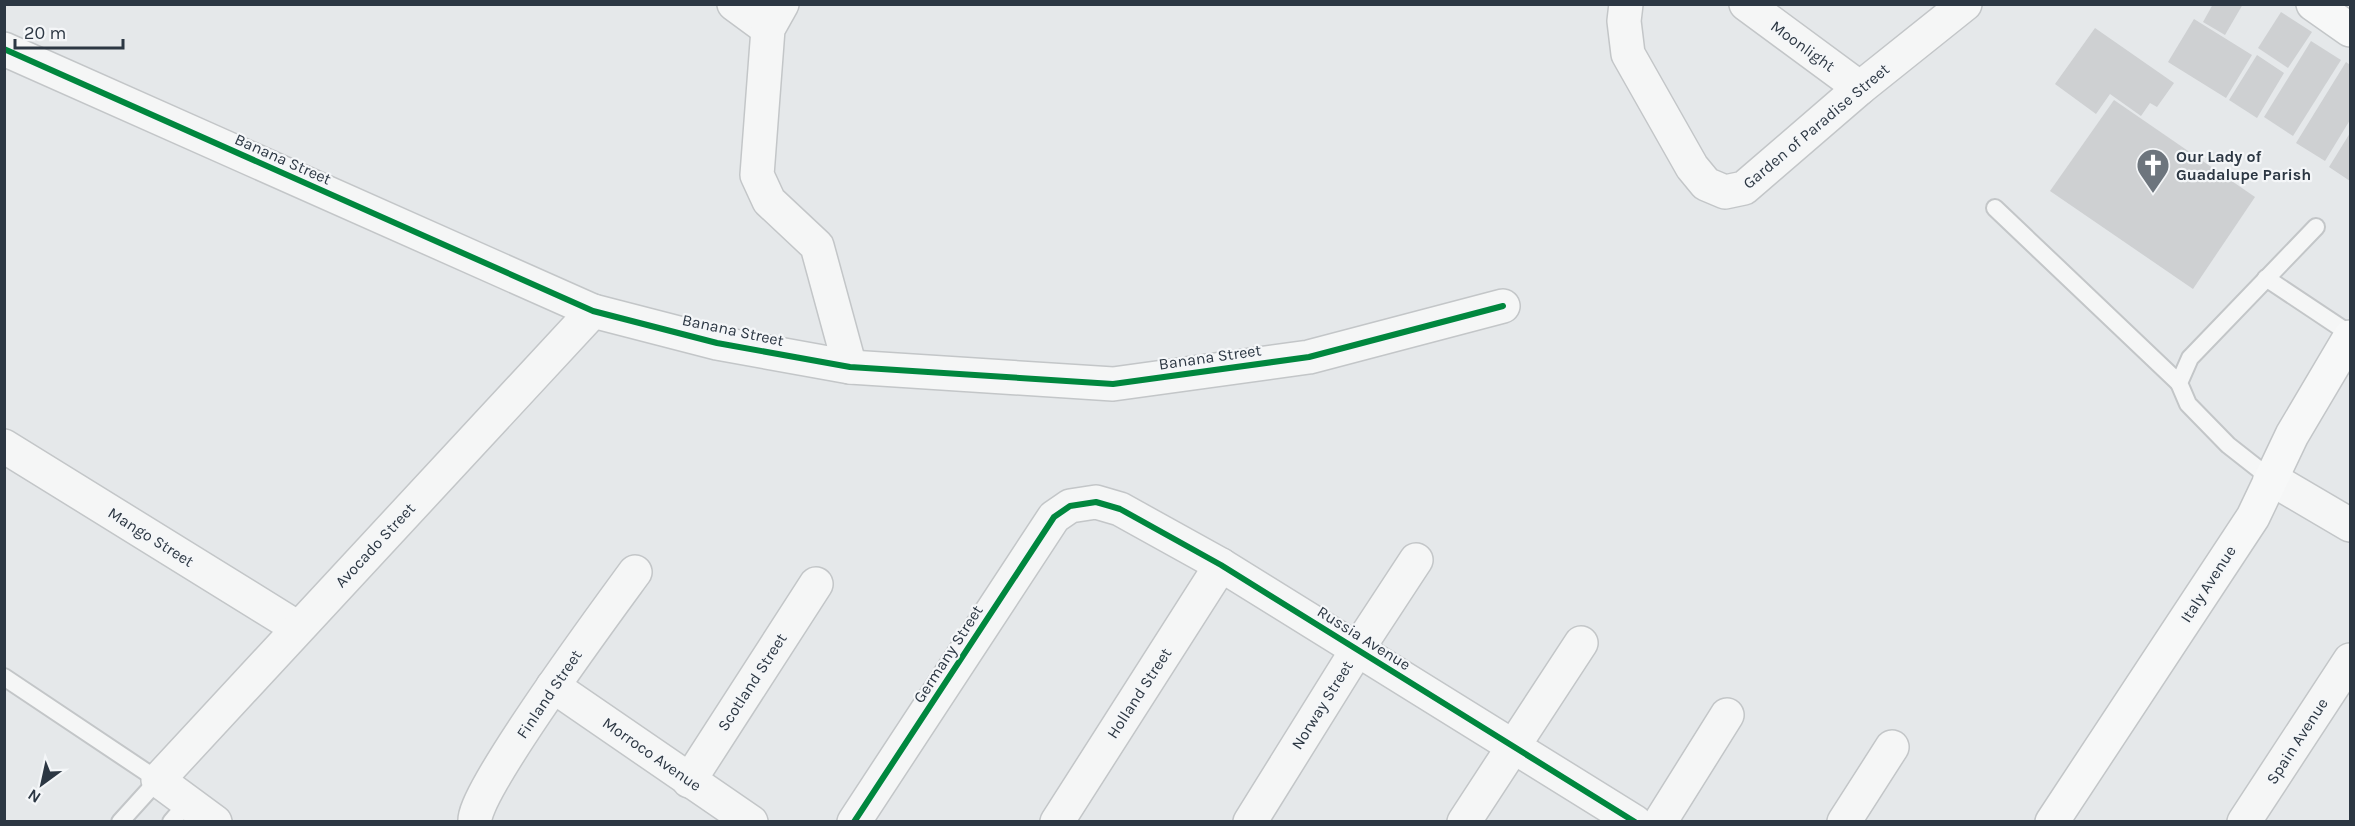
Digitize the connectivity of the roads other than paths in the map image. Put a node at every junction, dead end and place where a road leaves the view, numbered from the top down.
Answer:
1 (734, 4) edge
2 (1626, 4) edge
3 (1746, 4) edge
4 (1965, 4) edge
5 (2313, 4) edge
6 (775, 17) edge
7 (2350, 30) edge
8 (4, 49) edge
9 (1860, 88) junction
10 (1995, 208) dead end
11 (2316, 227) dead end
12 (2266, 278) junction
13 (1503, 306) dead end
14 (593, 311) junction
15 (2350, 335) edge
16 (850, 367) junction
17 (2179, 383) junction
18 (4, 446) edge
19 (2270, 478) junction
20 (1070, 506) joint
21 (2350, 525) edge
22 (1416, 560) dead end
23 (1221, 565) junction
24 (635, 572) dead end
25 (816, 584) dead end
26 (298, 628) junction
27 (1581, 643) dead end
28 (1357, 650) junction
29 (2350, 660) edge
30 (4, 677) edge
31 (553, 686) junction
32 (1727, 716) dead end
33 (1513, 746) junction
34 (1892, 747) dead end
35 (158, 780) junction
36 (689, 781) junction
37 (180, 812) edge
38 (120, 822) edge
39 (215, 822) edge
40 (476, 822) edge
41 (751, 822) edge
42 (854, 822) edge
43 (1057, 822) edge
44 (1250, 822) edge
45 (1464, 822) edge
46 (1635, 822) edge
47 (1660, 822) edge
48 (1844, 822) edge
49 (2052, 822) edge
50 (2244, 822) edge

1 - 6 street
2 - 9 street, Garden of Paradise Street
3 - 9 street, Moonlight
4 - 9 street, Garden of Paradise Street
5 - 7 street
6 - 16 street
8 - 14 street, Banana Street
10 - 17 lane
11 - 12 lane
12 - 15 lane
12 - 17 lane
13 - 16 street, Banana Street
14 - 16 street, Banana Street
14 - 26 street, Avocado Street
15 - 19 street, Italy Avenue
17 - 19 lane
18 - 26 street, Mango Street
19 - 21 street
19 - 49 street, Italy Avenue
20 - 23 street, Russia Avenue
20 - 42 street, Germany Street
22 - 28 street, Norway Street
23 - 28 street, Russia Avenue
23 - 43 street, Holland Street
24 - 31 street, Finland Street
25 - 36 street, Scotland Street
26 - 35 street, Avocado Street
27 - 33 street
28 - 33 street, Russia Avenue
28 - 44 street, Norway Street
29 - 50 street, Spain Avenue
30 - 35 lane
31 - 36 street, Morroco Avenue
31 - 40 street, Finland Street
32 - 47 street
33 - 45 street
33 - 46 street, Russia Avenue
34 - 48 street
35 - 37 street
35 - 38 lane
36 - 41 street, Morroco Avenue
37 - 39 street

